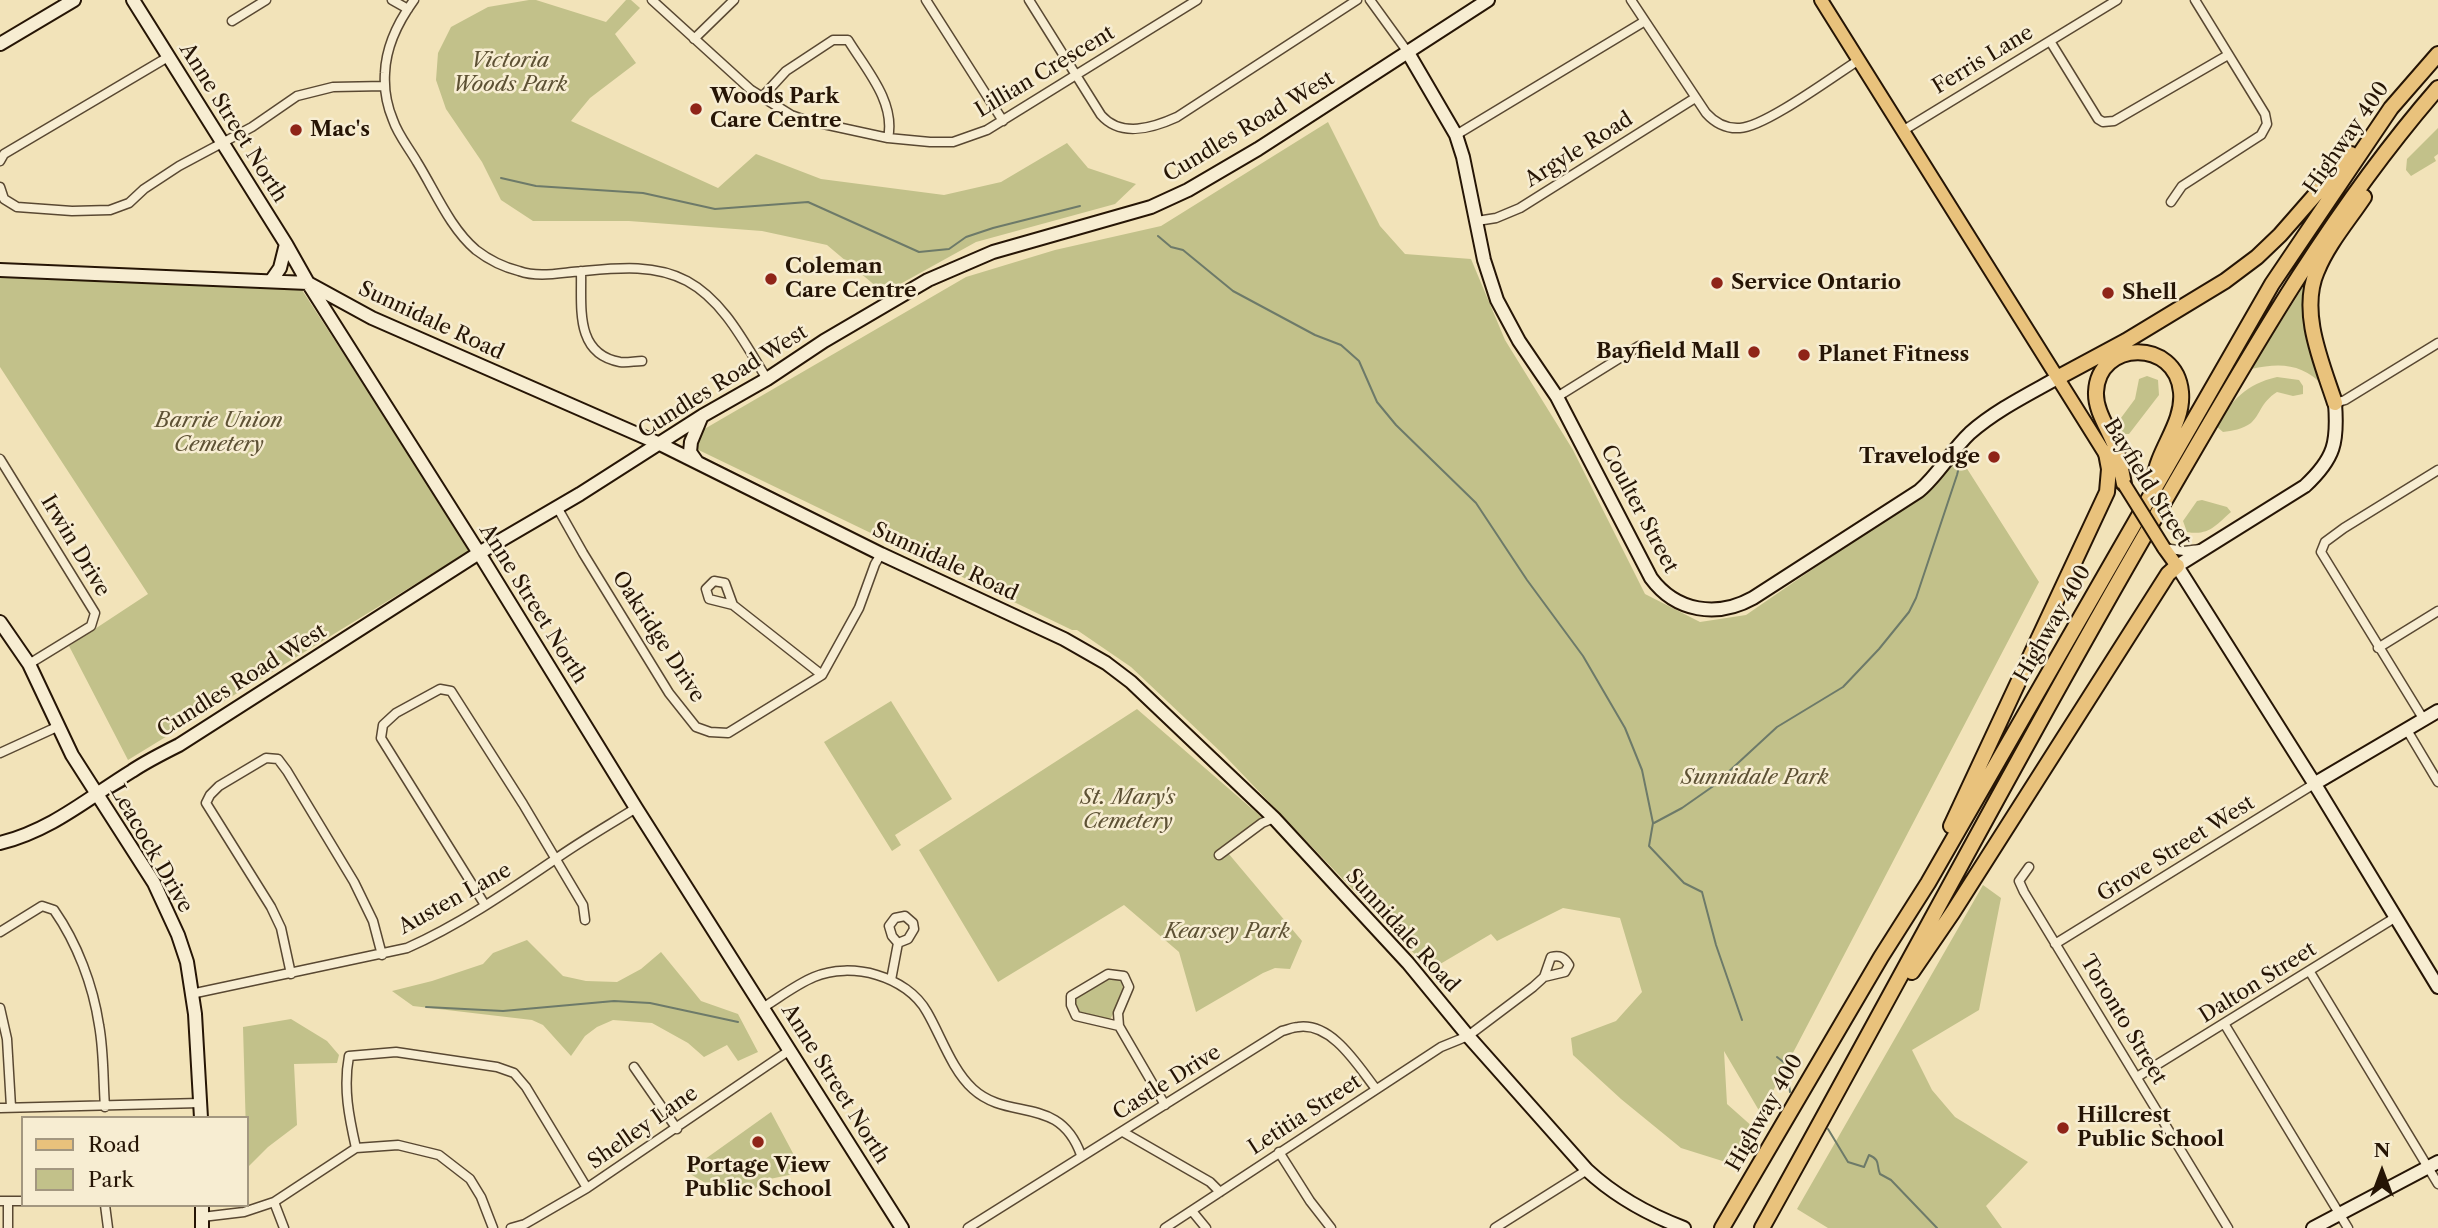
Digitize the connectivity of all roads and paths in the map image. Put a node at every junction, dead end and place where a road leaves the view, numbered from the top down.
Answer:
1 (74, 0) edge
2 (133, 0) edge
3 (267, 0) edge
4 (391, 0) edge
5 (414, 0) edge
6 (652, 0) edge
7 (734, 0) edge
8 (926, 0) edge
9 (1030, 0) edge
10 (1197, 0) edge
11 (1357, 0) edge
12 (1370, 0) edge
13 (1489, 0) edge
14 (1632, 0) edge
15 (1821, 0) edge
16 (2117, 0) edge
17 (2194, 0) edge
18 (408, 9) junction
19 (232, 21) dead end
20 (1645, 21) junction
21 (694, 38) junction
22 (2050, 41) junction
23 (0, 44) edge
24 (1407, 51) junction
25 (2438, 54) edge
26 (2228, 55) junction
27 (169, 57) junction
28 (1859, 60) junction
29 (1077, 75) junction
30 (386, 86) junction
31 (2438, 88) edge
32 (763, 96) junction
33 (1695, 98) junction
34 (2391, 108) junction
35 (1003, 121) junction
36 (1904, 130) junction
37 (1456, 135) junction
38 (2399, 135) junction
39 (888, 138) junction
40 (223, 144) junction
41 (0, 161) edge
42 (0, 187) edge
43 (2171, 202) dead end
44 (1476, 221) junction
45 (286, 244) junction
46 (0, 270) edge
47 (581, 271) junction
48 (271, 281) junction
49 (308, 283) junction
50 (2438, 343) edge
51 (1639, 346) dead end
52 (642, 361) dead end
53 (2059, 377) junction
54 (767, 379) junction
55 (1557, 397) junction
56 (2335, 403) junction
57 (702, 416) junction
58 (660, 444) junction
59 (2106, 453) junction
60 (0, 459) edge
61 (698, 462) junction
62 (2438, 470) edge
63 (2124, 484) junction
64 (2152, 495) junction
65 (557, 507) junction
66 (2206, 547) junction
67 (2164, 548) junction
68 (480, 553) junction
69 (881, 554) junction
70 (2177, 566) junction
71 (733, 605) dead end
72 (2438, 611) edge
73 (0, 622) edge
74 (2378, 648) junction
75 (29, 664) junction
76 (822, 675) junction
77 (2438, 711) edge
78 (2424, 720) junction
79 (59, 726) junction
80 (2407, 730) junction
81 (0, 753) edge
82 (2438, 782) edge
83 (2314, 784) junction
84 (98, 795) junction
85 (636, 808) junction
86 (1274, 818) junction
87 (0, 843) edge
88 (1219, 855) dead end
89 (556, 859) junction
90 (2029, 867) dead end
91 (1928, 884) junction
92 (485, 905) junction
93 (2396, 917) junction
94 (585, 920) dead end
95 (0, 932) edge
96 (898, 943) dead end
97 (2056, 944) junction
98 (382, 955) junction
99 (2310, 972) junction
100 (291, 974) junction
101 (1544, 976) dead end
102 (891, 979) junction
103 (2438, 988) edge
104 (191, 994) junction
105 (764, 1007) junction
106 (0, 1008) edge
107 (2225, 1025) junction
108 (1119, 1026) junction
109 (1468, 1036) junction
110 (790, 1049) junction
111 (634, 1067) dead end
112 (1849, 1070) junction
113 (2137, 1077) junction
114 (1376, 1089) junction
115 (200, 1103) junction
116 (1165, 1105) junction
117 (11, 1107) junction
118 (105, 1107) junction
119 (0, 1108) edge
120 (201, 1116) edge
121 (677, 1129) junction
122 (1123, 1132) junction
123 (356, 1148) junction
124 (1279, 1152) junction
125 (1081, 1155) junction
126 (2433, 1165) edge
127 (1587, 1170) junction
128 (2438, 1184) edge
129 (587, 1188) junction
130 (1220, 1192) junction
131 (4, 1201) edge
132 (274, 1202) junction
133 (106, 1207) edge
134 (1192, 1211) junction
135 (2341, 1214) junction
136 (202, 1217) edge
137 (8, 1228) edge
138 (108, 1228) edge
139 (284, 1228) edge
140 (493, 1228) edge
141 (511, 1228) edge
142 (902, 1228) edge
143 (968, 1228) edge
144 (1165, 1228) edge
145 (1206, 1228) edge
146 (1331, 1228) edge
147 (1495, 1228) edge
148 (1684, 1228) edge
149 (1722, 1228) edge
150 (1762, 1228) edge
151 (2228, 1228) edge
152 (2313, 1228) edge
153 (2348, 1228) edge

1 - 23 street
2 - 27 street, Anne Street North
3 - 19 street
4 - 18 street
5 - 18 street
6 - 21 street, Lillian Crescent
7 - 21 street
8 - 35 street
9 - 29 street
10 - 29 street, Lillian Crescent
11 - 29 street
12 - 24 street
13 - 24 street, Cundles Road West
14 - 20 street
15 - 28 main road, Bayfield Street
16 - 22 street, Ferris Lane
17 - 26 street
18 - 30 street
20 - 33 street
20 - 37 street
21 - 32 street, Lillian Crescent
22 - 26 street
22 - 36 street, Ferris Lane
24 - 37 street, Coulter Street
24 - 54 street, Cundles Road West
25 - 34 highway, Highway 400
26 - 43 street
27 - 40 street, Anne Street North
27 - 41 street
28 - 33 street
28 - 36 main road, Bayfield Street
29 - 35 street, Lillian Crescent
30 - 40 street
30 - 47 street
31 - 38 highway, Highway 400
32 - 39 street, Lillian Crescent
32 - 39 street
33 - 44 street, Argyle Road
34 - 53 highway
34 - 64 highway, Highway 400
35 - 39 street, Lillian Crescent
36 - 53 main road, Bayfield Street
37 - 44 street, Coulter Street
38 - 56 highway
38 - 112 highway, Highway 400
40 - 42 street
40 - 45 street, Anne Street North
44 - 55 street, Coulter Street
45 - 48 street
45 - 49 street, Anne Street North
46 - 48 street, Sunnidale Road
47 - 52 street
47 - 54 street
48 - 49 street, Sunnidale Road
49 - 58 street, Sunnidale Road
49 - 68 street, Anne Street North
50 - 56 street
51 - 55 street
53 - 55 street, Coulter Street
53 - 59 main road, Bayfield Street
54 - 57 street, Cundles Road West
56 - 66 street
57 - 58 street, Cundles Road West
57 - 61 street
58 - 61 street, Sunnidale Road
58 - 65 street, Cundles Road West
59 - 63 main road, Bayfield Street
59 - 91 highway
60 - 75 street, Irwin Drive
61 - 69 street, Sunnidale Road
62 - 74 street
63 - 64 highway
63 - 67 main road, Bayfield Street, bridge
64 - 91 highway, Highway 400
65 - 68 street, Cundles Road West
65 - 76 street, Oakridge Drive
66 - 67 street
66 - 70 street
67 - 70 main road, Bayfield Street
68 - 84 street, Cundles Road West
68 - 85 street, Anne Street North
69 - 76 street, Oakridge Drive
69 - 86 street, Sunnidale Road
70 - 83 street, Bayfield Street
70 - 112 highway
71 - 76 street
72 - 74 street
73 - 75 street, Leacock Drive
74 - 78 street
75 - 79 street, Leacock Drive
77 - 78 street
78 - 80 street
79 - 81 street
79 - 84 street, Leacock Drive
80 - 82 street
80 - 83 street
83 - 93 street, Bayfield Street
83 - 97 street, Grove Street West
84 - 87 street, Cundles Road West
84 - 104 street, Leacock Drive
85 - 89 street, Austen Lane
85 - 105 street, Anne Street North
86 - 88 street
86 - 109 street, Sunnidale Road
89 - 92 street, Austen Lane
89 - 92 street
89 - 94 street
90 - 97 street, Toronto Street
91 - 149 highway, Highway 400
92 - 98 street, Austen Lane
93 - 99 street, Dalton Street
93 - 103 street, Bayfield Street
95 - 118 street
96 - 102 street
97 - 113 street, Toronto Street
98 - 100 street, Austen Lane
98 - 100 street
99 - 107 street, Dalton Street
99 - 126 street
100 - 104 street, Austen Lane
101 - 109 street, Letitia Street
102 - 105 street
102 - 125 street
104 - 115 street, Leacock Drive
105 - 110 street, Anne Street North
106 - 117 street
107 - 113 street, Dalton Street
107 - 135 street
108 - 108 street
108 - 116 street
109 - 114 street, Letitia Street
109 - 127 street, Sunnidale Road
110 - 121 street, Shelley Lane
110 - 142 street, Anne Street North
111 - 121 street
112 - 150 highway, Highway 400
113 - 151 street, Toronto Street
114 - 116 street, Castle Drive
114 - 124 street, Letitia Street
115 - 118 street
115 - 120 street, Leacock Drive
116 - 122 street, Castle Drive
117 - 118 street
117 - 119 street
121 - 129 street, Shelley Lane
122 - 125 street, Castle Drive
122 - 130 street
123 - 129 street
123 - 132 street
123 - 140 street
124 - 130 street, Letitia Street
124 - 146 street
125 - 143 street, Castle Drive
126 - 128 street
126 - 135 street
127 - 147 street
127 - 148 street, Sunnidale Road
129 - 141 street, Shelley Lane
130 - 134 street, Letitia Street
131 - 137 street
132 - 136 street
132 - 139 street
133 - 138 street
134 - 144 street, Letitia Street
134 - 145 street
135 - 152 street
135 - 153 street

